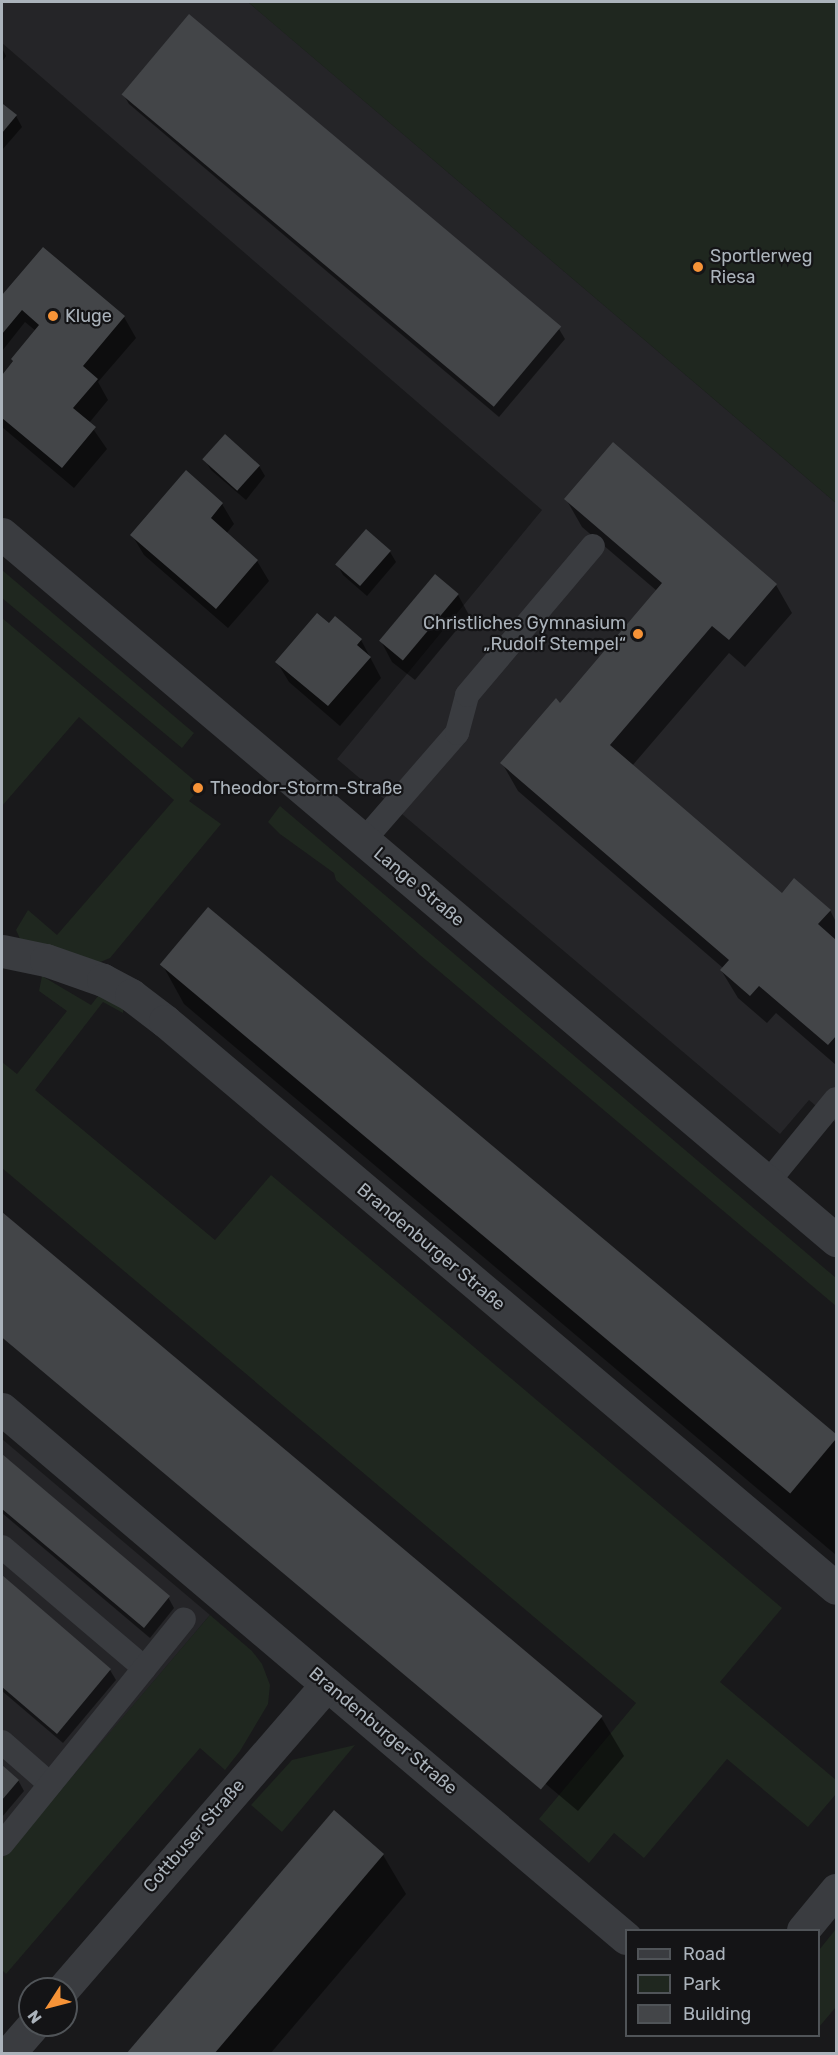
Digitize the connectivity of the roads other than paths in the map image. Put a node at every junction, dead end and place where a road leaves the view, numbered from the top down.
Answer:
1 (2, 534) edge
2 (593, 546) dead end
3 (364, 840) junction
4 (2, 951) edge
5 (837, 1099) edge
6 (768, 1182) junction
7 (837, 1240) edge
8 (2, 1409) edge
9 (2, 1547) edge
10 (837, 1588) edge
11 (184, 1619) dead end
12 (144, 1668) junction
13 (327, 1684) junction
14 (2, 1742) edge
15 (50, 1784) junction
16 (2, 1844) edge
17 (837, 1890) edge
18 (804, 1929) edge
19 (625, 1936) edge
20 (73, 1977) edge
21 (23, 2037) edge
22 (8, 2054) edge

1 - 3 street, Lange Straße
2 - 3 lane
3 - 6 street, Lange Straße
4 - 10 street, Brandenburger Straße
5 - 6 lane
6 - 7 street, Lange Straße
8 - 13 street, Brandenburger Straße
9 - 12 lane
11 - 12 lane
12 - 15 lane
13 - 19 street, Brandenburger Straße
13 - 20 street, Cottbuser Straße
14 - 15 lane
15 - 16 lane
17 - 18 street
21 - 22 street

